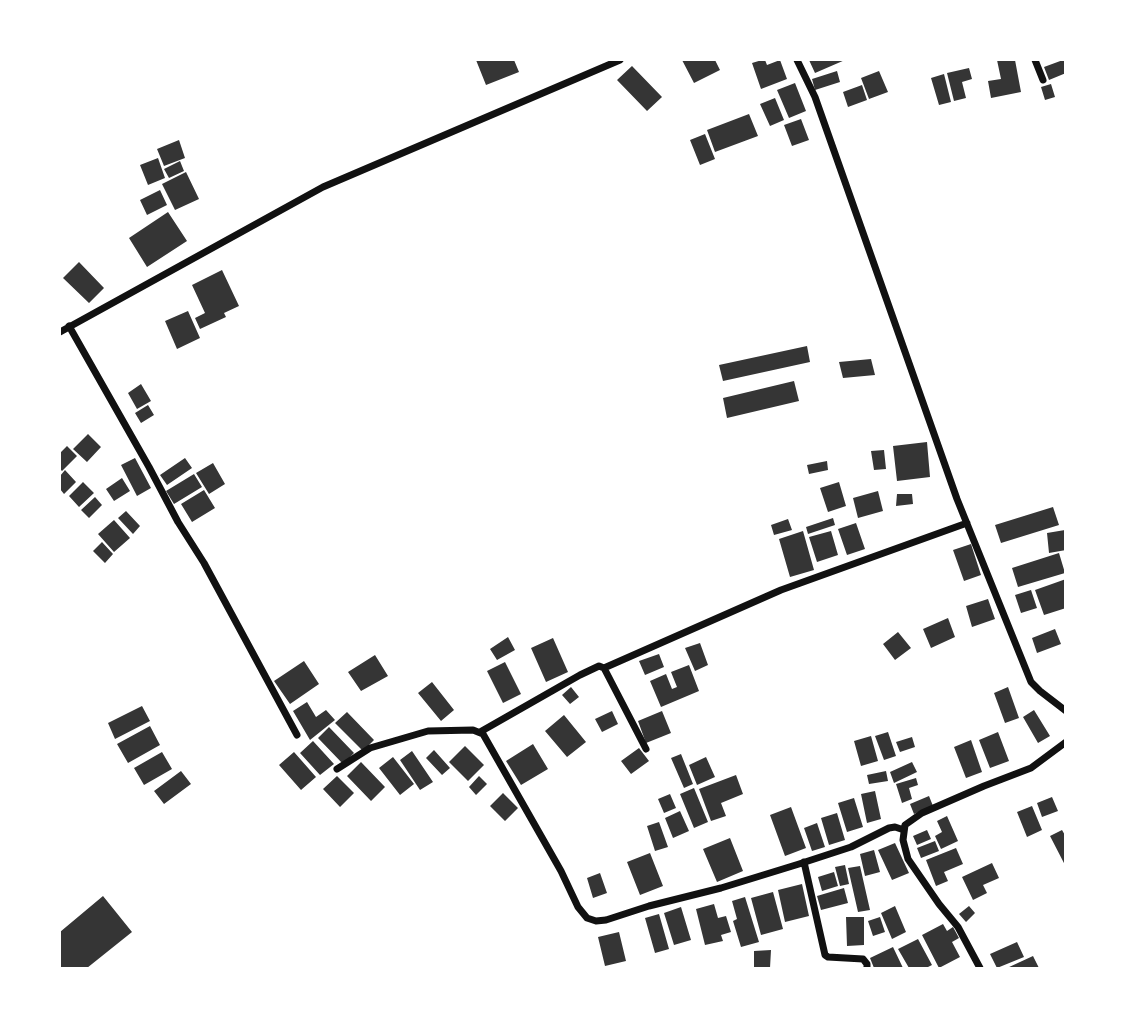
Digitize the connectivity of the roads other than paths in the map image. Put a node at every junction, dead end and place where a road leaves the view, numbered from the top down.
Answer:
1 (620, 60) edge
2 (797, 60) edge
3 (1035, 60) edge
4 (1043, 80) dead end
5 (69, 326) junction
6 (60, 331) edge
7 (967, 523) junction
8 (604, 668) junction
9 (1066, 711) edge
10 (480, 732) junction
11 (297, 735) dead end
12 (1066, 742) edge
13 (646, 749) dead end
14 (337, 769) dead end
15 (904, 830) junction
16 (804, 862) junction
17 (867, 968) edge
18 (980, 968) edge

1 - 5 street
2 - 7 street
3 - 4 street
5 - 6 street
5 - 11 street
7 - 8 street
7 - 9 street
8 - 10 street
8 - 13 street
10 - 14 street
10 - 16 street
12 - 15 street
15 - 16 street
15 - 18 street
16 - 17 street

